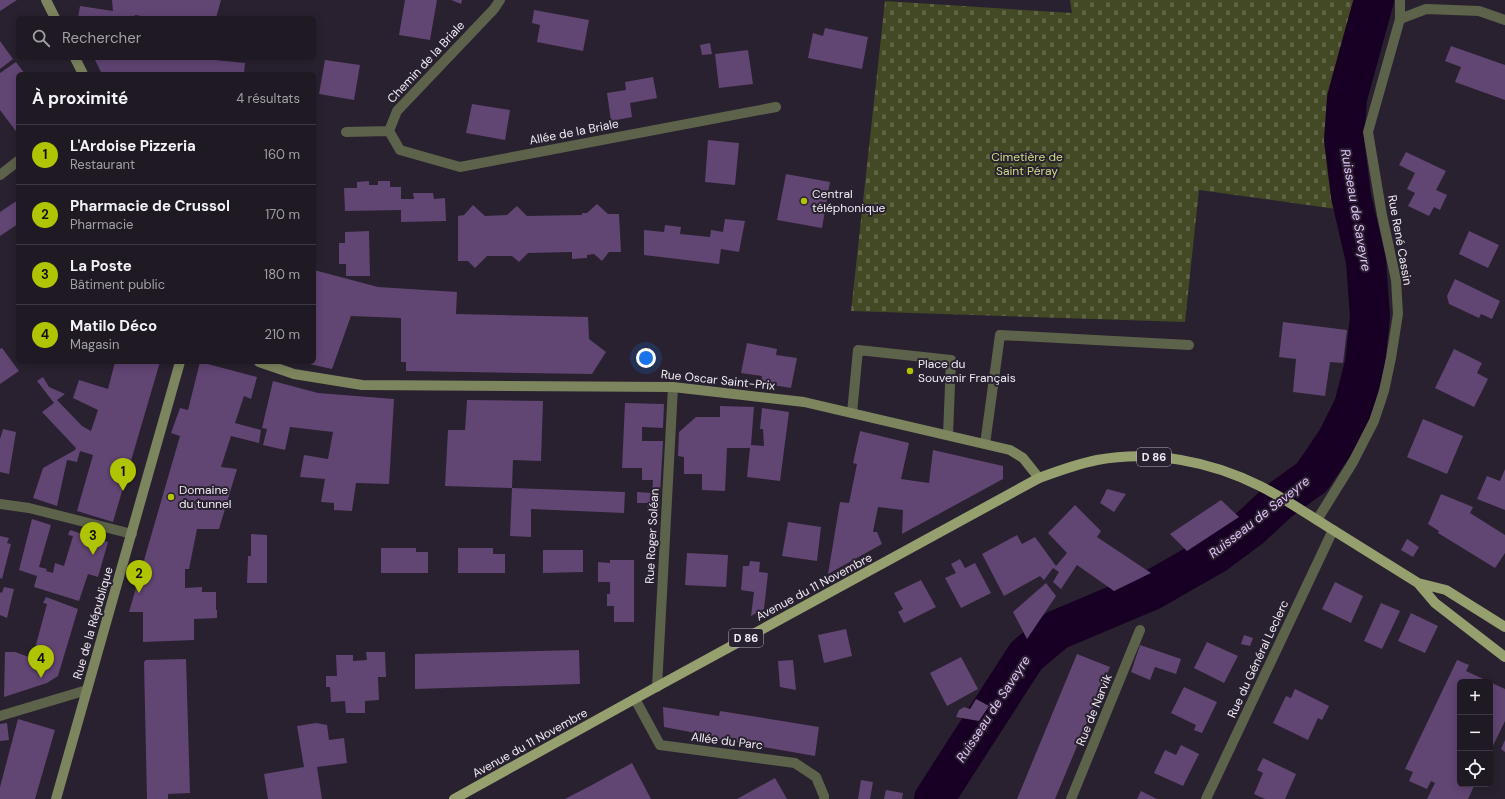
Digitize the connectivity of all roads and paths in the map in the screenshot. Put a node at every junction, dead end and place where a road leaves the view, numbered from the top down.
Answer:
1 (46, 0) edge
2 (500, 0) edge
3 (1400, 0) edge
4 (54, 16) edge
5 (1400, 19) junction
6 (1505, 20) edge
7 (76, 60) edge
8 (82, 72) edge
9 (776, 107) dead end
10 (389, 131) junction
11 (346, 132) dead end
12 (16, 163) edge
13 (3, 173) edge
14 (1189, 345) dead end
15 (179, 364) edge
16 (265, 364) edge
17 (673, 387) junction
18 (852, 413) junction
19 (948, 435) junction
20 (985, 444) junction
21 (1039, 478) junction
22 (0, 504) edge
23 (1317, 520) junction
24 (1333, 530) junction
25 (132, 534) junction
26 (1418, 583) junction
27 (1505, 627) edge
28 (1140, 630) dead end
29 (1505, 657) edge
30 (657, 687) junction
31 (87, 690) junction
32 (635, 699) junction
33 (0, 716) edge
34 (56, 799) edge
35 (454, 799) edge
36 (824, 799) edge
37 (1071, 799) edge
38 (1206, 799) edge

1 - 4 street
2 - 10 street, Chemin de la Briale
3 - 5 street, Rue René Cassin
5 - 6 street
5 - 23 street, Rue René Cassin
7 - 8 street
9 - 10 street, Allée de la Briale
10 - 11 street
12 - 13 street
14 - 20 street
15 - 25 street, Rue de la République
16 - 17 street, Rue Oscar Saint-Prix
17 - 18 street, Rue Oscar Saint-Prix
17 - 30 street, Rue Roger Soléan
18 - 19 street, Rue Oscar Saint-Prix
18 - 19 street
19 - 20 street, Rue Oscar Saint-Prix
20 - 21 street, Rue Oscar Saint-Prix
21 - 23 main road, D 86
21 - 30 main road, Avenue du 11 Novembre / D 86
22 - 25 street
23 - 24 main road, D 86
24 - 26 main road, D 86
24 - 38 street, Rue du Général Leclerc
25 - 31 street, Rue de la République
26 - 27 main road
26 - 29 main road
28 - 37 street, Rue de Narvik
30 - 32 main road, Avenue du 11 Novembre / D 86
31 - 33 street
31 - 34 street, Rue de la République
32 - 35 main road, Avenue du 11 Novembre / D 86
32 - 36 street, Allée du Parc

